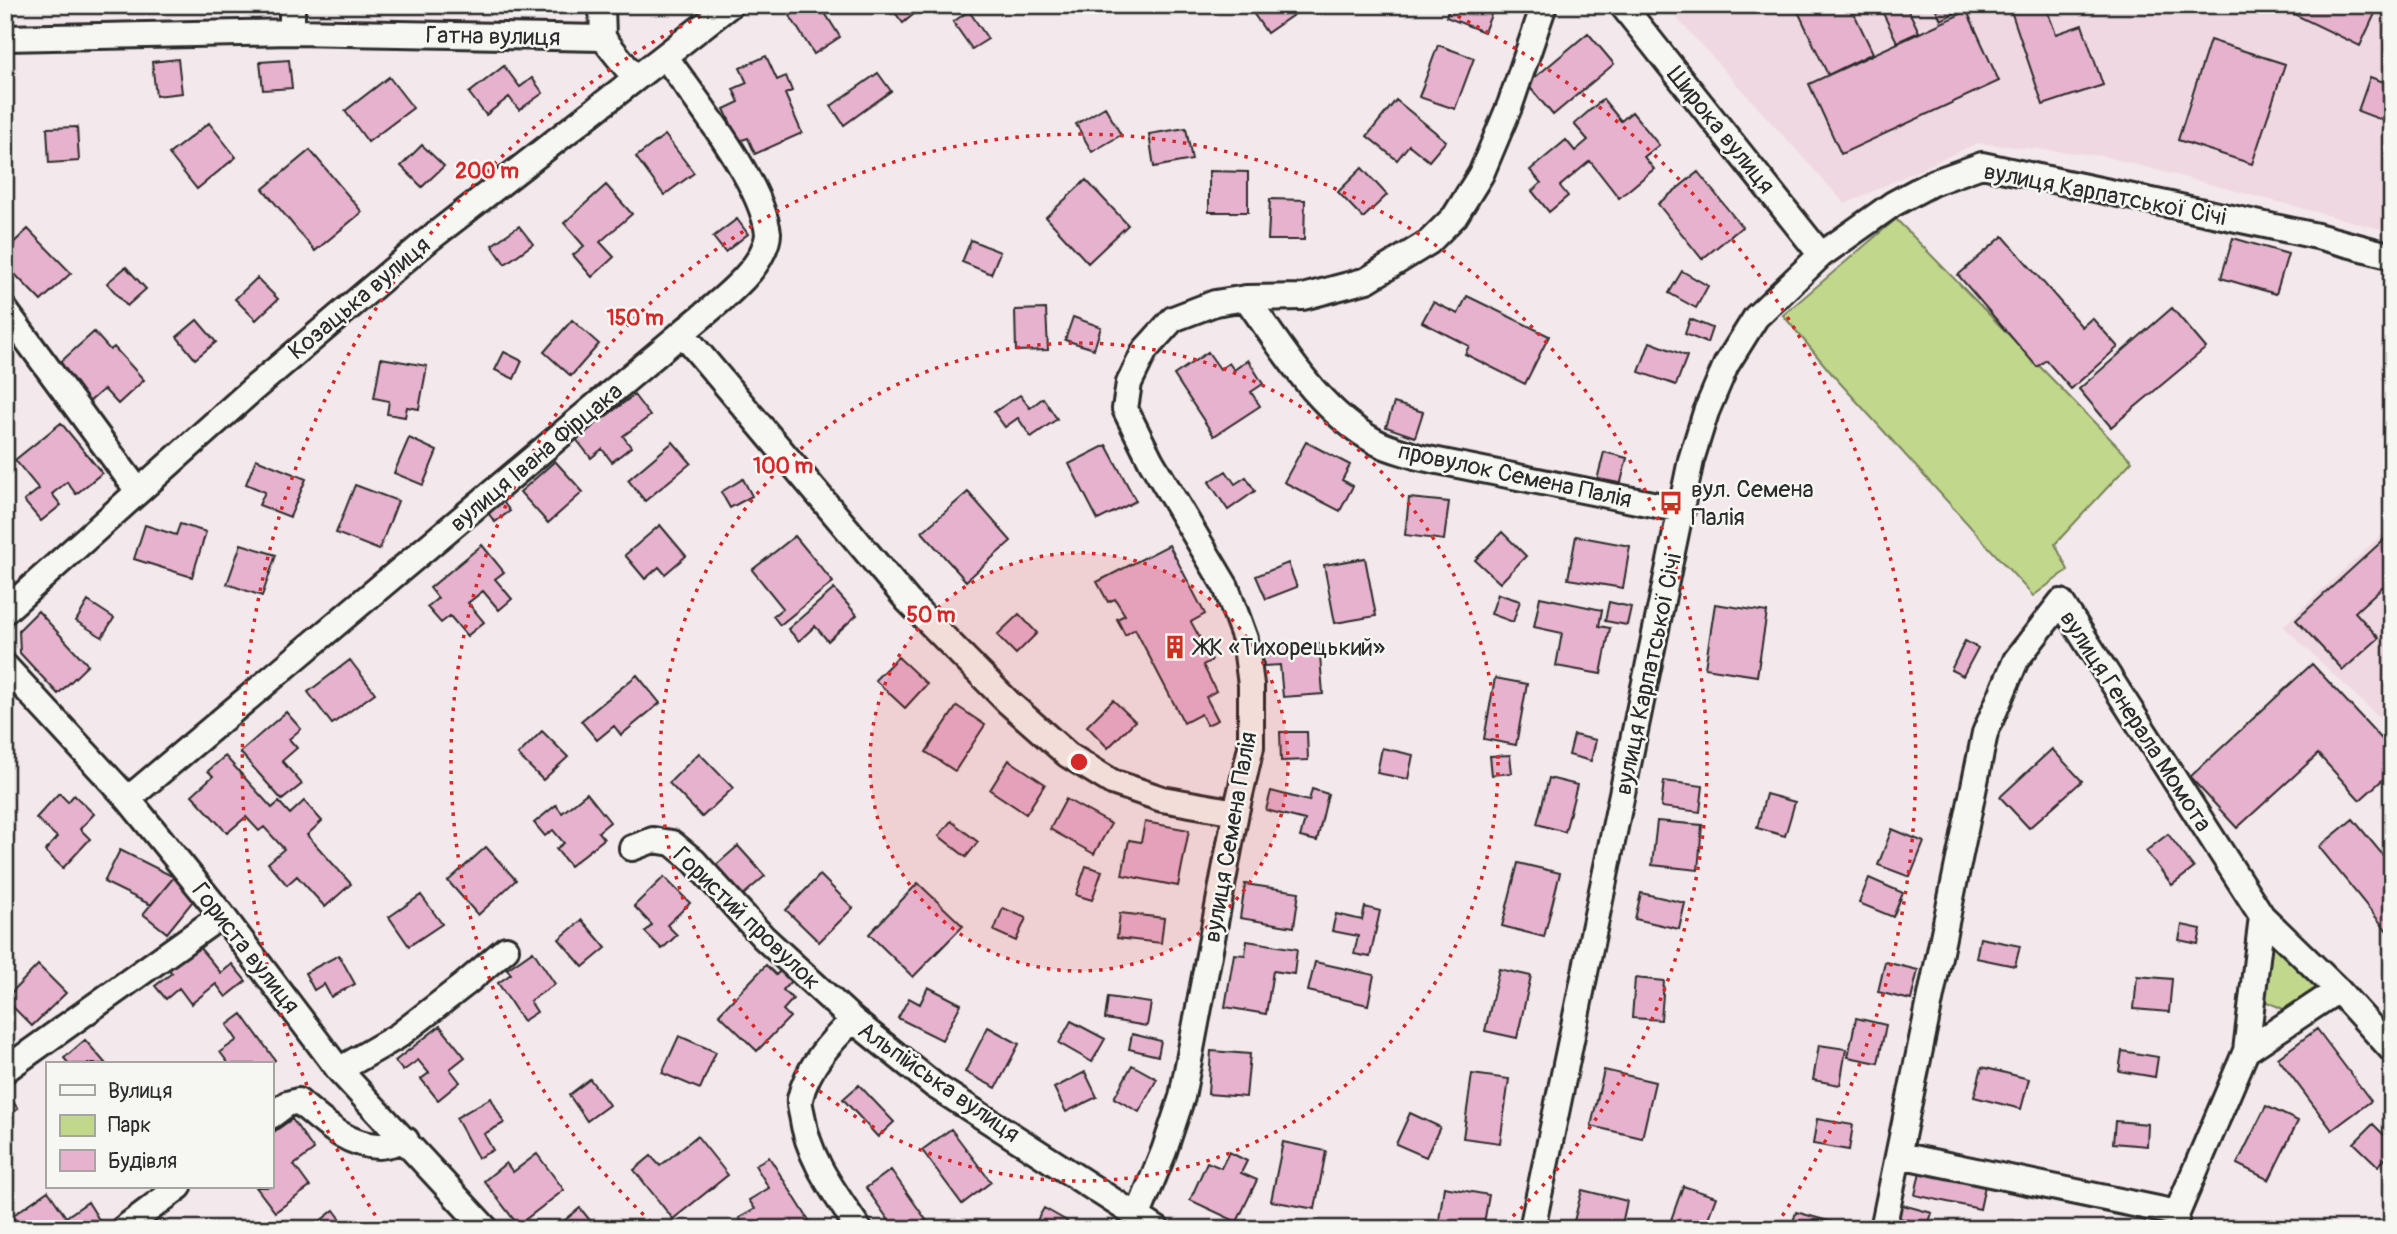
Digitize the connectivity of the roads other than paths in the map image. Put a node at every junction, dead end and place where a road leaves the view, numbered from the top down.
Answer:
1 (292, 5) edge
2 (602, 5) edge
3 (730, 5) edge
4 (1544, 5) edge
5 (1622, 5) edge
6 (292, 32) junction
7 (5, 38) edge
8 (603, 38) junction
9 (665, 56) junction
10 (635, 78) junction
11 (1821, 255) junction
12 (2392, 256) edge
13 (1246, 298) junction
14 (5, 310) edge
15 (682, 333) junction
16 (138, 491) junction
17 (1682, 510) junction
18 (5, 611) edge
19 (5, 666) edge
20 (128, 799) junction
21 (1236, 812) junction
22 (632, 848) dead end
23 (222, 915) junction
24 (2262, 916) junction
25 (506, 948) dead end
26 (2338, 990) junction
27 (853, 1020) junction
28 (2391, 1047) edge
29 (2246, 1051) junction
30 (5, 1070) edge
31 (339, 1070) junction
32 (273, 1114) edge
33 (406, 1140) junction
34 (1899, 1155) junction
35 (178, 1188) edge
36 (2175, 1221) edge
37 (1147, 1222) edge
38 (123, 1229) edge
39 (486, 1229) edge
40 (859, 1229) edge
41 (1532, 1229) edge
42 (1883, 1229) edge

1 - 6 street
2 - 8 street
3 - 9 street, Козацька вулиця
4 - 13 street, вулиця Семена Палія
5 - 11 street, Широка вулиця
6 - 7 street, Гатна вулиця
6 - 8 street, Гатна вулиця
8 - 10 street
9 - 10 street, Козацька вулиця
9 - 15 street, вулиця Івана Фірцака
10 - 16 street, Козацька вулиця
11 - 12 street, вулиця Карпатської Січі
11 - 17 street, вулиця Карпатської Січі
13 - 17 street, провулок Семена Палія
13 - 21 street, вулиця Семена Палія
14 - 16 street
15 - 20 street, вулиця Івана Фірцака
15 - 21 street
16 - 18 street, Козацька вулиця
17 - 41 street, вулиця Карпатської Січі
19 - 20 street, Гориста вулиця
20 - 23 street, Гориста вулиця
21 - 37 street, вулиця Семена Палія
22 - 27 street, Гористий провулок
23 - 30 street
23 - 31 street, Гориста вулиця
24 - 26 street, вулиця Генерала Момота
24 - 29 street
24 - 34 street, вулиця Генерала Момота
25 - 31 street
26 - 28 street, вулиця Генерала Момота
26 - 29 street
27 - 37 street, Альпійська вулиця
27 - 40 street, Альпійська вулиця
29 - 36 street
31 - 33 street, Гориста вулиця
32 - 33 street
33 - 39 street, Гориста вулиця
34 - 36 street
34 - 42 street, вулиця Генерала Момота
35 - 38 street

